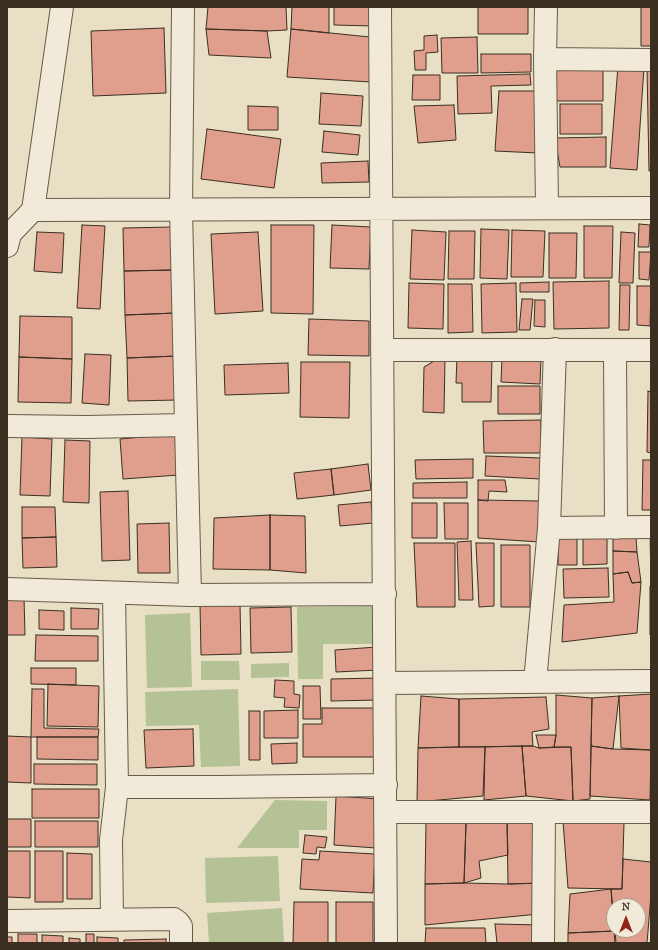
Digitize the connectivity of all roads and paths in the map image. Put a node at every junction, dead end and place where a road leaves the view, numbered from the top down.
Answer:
1 (62, 7) edge
2 (182, 7) edge
3 (380, 7) edge
4 (546, 7) edge
5 (545, 59) junction
6 (651, 60) edge
7 (547, 208) junction
8 (651, 208) edge
9 (381, 209) junction
10 (33, 210) junction
11 (181, 210) junction
12 (7, 246) edge
13 (555, 349) junction
14 (382, 350) junction
15 (614, 350) junction
16 (651, 350) edge
17 (186, 425) junction
18 (7, 426) edge
19 (651, 527) edge
20 (549, 528) junction
21 (616, 528) junction
22 (7, 588) edge
23 (114, 593) junction
24 (385, 594) junction
25 (190, 595) junction
26 (651, 681) edge
27 (535, 682) junction
28 (385, 683) junction
29 (386, 785) junction
30 (117, 787) junction
31 (386, 812) junction
32 (544, 812) junction
33 (651, 812) edge
34 (112, 919) junction
35 (7, 921) edge
36 (181, 943) edge
37 (386, 943) edge
38 (543, 943) edge

1 - 10 street
2 - 11 street
3 - 9 street
4 - 5 street
5 - 6 street
5 - 7 street
7 - 8 street
7 - 9 street
9 - 11 street
9 - 14 street
10 - 11 street
10 - 12 street
11 - 17 street
13 - 14 street
13 - 15 street
13 - 20 street
14 - 24 street
15 - 16 street
15 - 21 street
17 - 18 street
17 - 25 street
19 - 21 street
20 - 21 street
20 - 27 street
22 - 23 street
23 - 25 street
23 - 30 street
24 - 25 street
24 - 28 street
26 - 27 street
27 - 28 street
28 - 29 street
29 - 30 street
29 - 31 street
30 - 34 street
31 - 32 street
31 - 37 street
32 - 33 street
32 - 38 street
34 - 35 street
34 - 36 street

